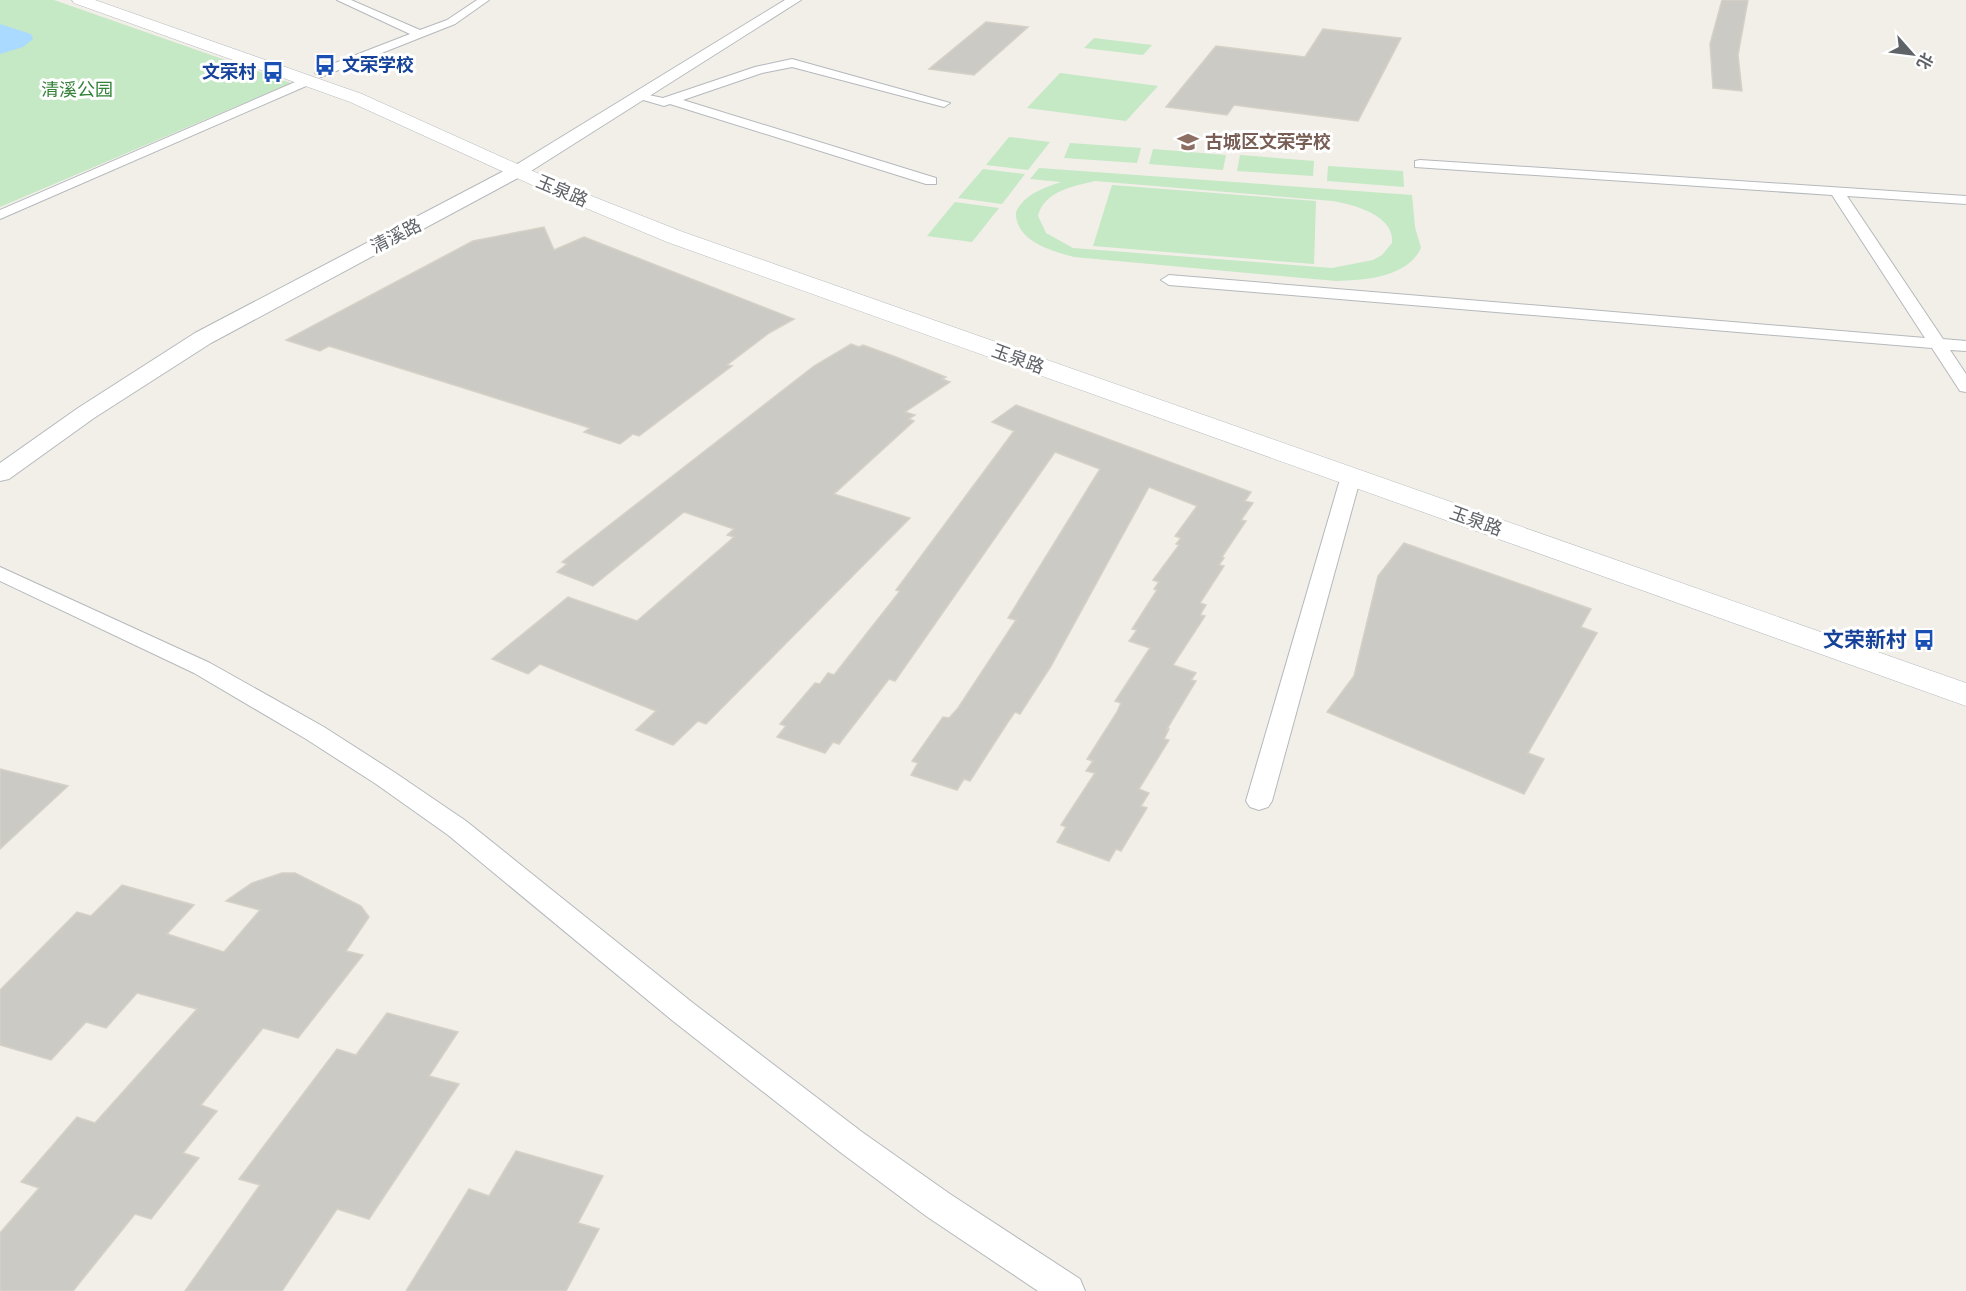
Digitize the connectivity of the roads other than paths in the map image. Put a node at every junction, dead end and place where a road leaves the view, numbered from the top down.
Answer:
1 (80, 0) edge
2 (108, 0) edge
3 (342, 0) edge
4 (484, 0) edge
5 (777, 0) edge
6 (794, 0) edge
7 (421, 35) junction
8 (315, 77) junction
9 (639, 97) junction
10 (670, 100) junction
11 (944, 103) dead end
12 (519, 164) junction
13 (1420, 164) dead end
14 (931, 181) dead end
15 (1837, 192) junction
16 (1966, 200) edge
17 (0, 215) edge
18 (1169, 280) dead end
19 (1938, 344) junction
20 (1966, 346) edge
21 (1966, 387) edge
22 (0, 454) edge
23 (0, 474) edge
24 (1351, 476) junction
25 (0, 573) edge
26 (1966, 672) edge
27 (1966, 694) edge
28 (1259, 801) dead end
29 (1068, 1291) edge

1 - 8 main road, 玉泉路
2 - 8 main road, 玉泉路
3 - 7 street
4 - 7 street
5 - 12 street, 清溪路
6 - 9 street, 清溪路
7 - 8 street
8 - 12 main road, 玉泉路
8 - 17 street
9 - 10 street
9 - 12 street, 清溪路
10 - 11 street
10 - 14 street
12 - 22 street, 清溪路
12 - 23 street, 清溪路
12 - 24 main road, 玉泉路
12 - 26 main road, 玉泉路
13 - 15 street
15 - 16 street
15 - 19 street
18 - 19 street
19 - 20 street
19 - 21 street
24 - 27 main road, 玉泉路
24 - 28 street
25 - 29 street

